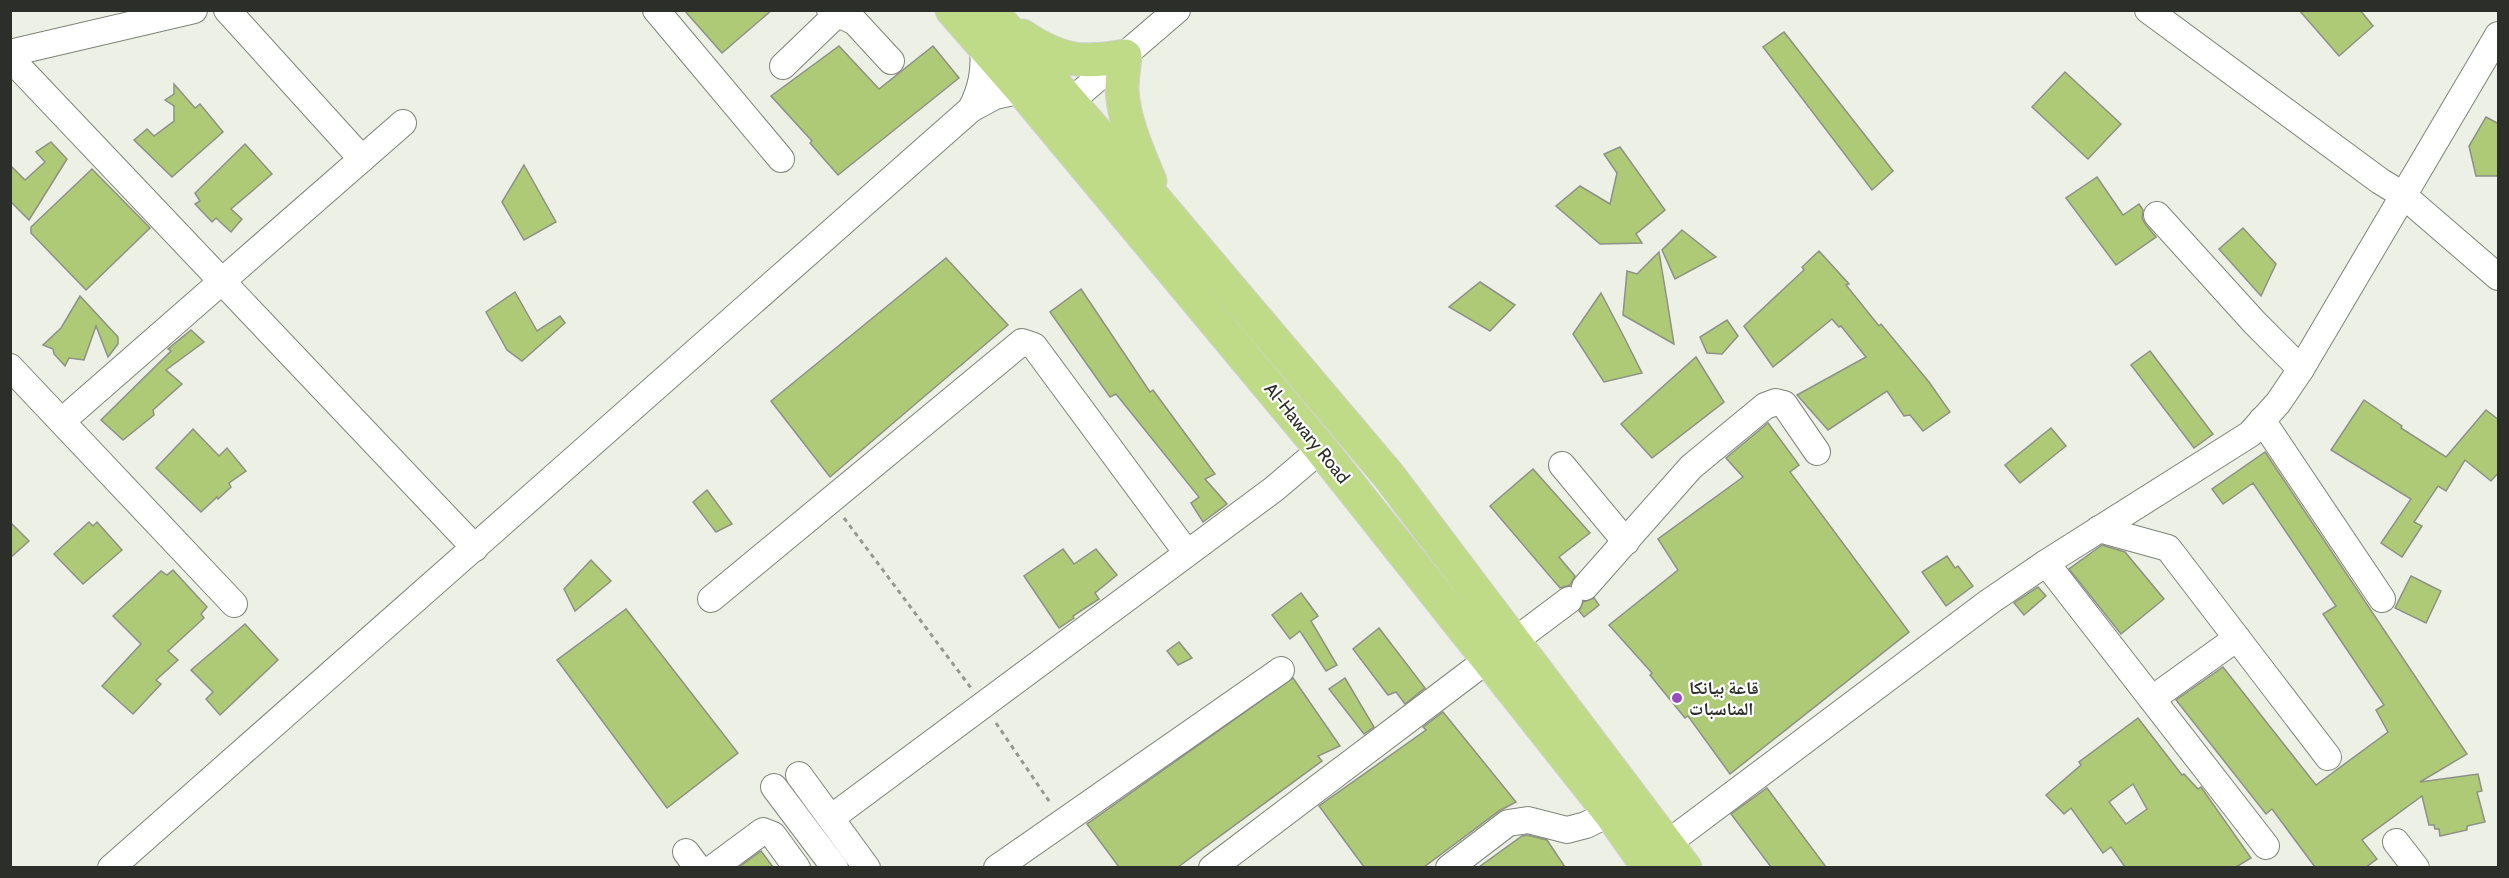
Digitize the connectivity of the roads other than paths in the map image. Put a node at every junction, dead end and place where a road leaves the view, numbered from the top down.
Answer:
1 (194, 10) edge
2 (227, 10) edge
3 (656, 10) edge
4 (952, 10) edge
5 (1177, 10) edge
6 (2148, 10) edge
7 (833, 12) edge
8 (990, 26) edge
9 (2499, 35) edge
10 (10, 52) edge
11 (1125, 56) junction
12 (10, 58) edge
13 (891, 61) dead end
14 (783, 66) dead end
15 (1022, 90) junction
16 (1070, 102) junction
17 (970, 109) junction
18 (403, 123) dead end
19 (362, 159) junction
20 (781, 159) dead end
21 (2403, 195) junction
22 (1158, 202) junction
23 (2157, 215) dead end
24 (2499, 277) edge
25 (222, 281) junction
26 (10, 367) edge
27 (2301, 369) junction
28 (2262, 420) junction
29 (62, 421) junction
30 (1321, 449) junction
31 (1817, 452) dead end
32 (1562, 465) dead end
33 (2099, 529) junction
34 (1626, 542) junction
35 (474, 548) junction
36 (1187, 553) junction
37 (2046, 563) junction
38 (711, 599) dead end
39 (2382, 599) dead end
40 (234, 604) dead end
41 (2237, 638) junction
42 (1500, 651) junction
43 (1281, 670) dead end
44 (2152, 699) junction
45 (1560, 728) junction
46 (2328, 757) dead end
47 (800, 775) dead end
48 (774, 787) dead end
49 (1610, 813) junction
50 (832, 819) junction
51 (800, 822) junction
52 (776, 839) junction
53 (2396, 842) dead end
54 (2266, 846) dead end
55 (828, 858) edge
56 (1667, 859) edge
57 (111, 867) edge
58 (713, 867) edge
59 (797, 867) edge
60 (867, 867) edge
61 (997, 867) edge
62 (1212, 867) edge
63 (1449, 867) edge
64 (2416, 867) edge

1 - 10 street
2 - 19 street
3 - 20 street
4 - 8 highway, Al-Hawary Road
5 - 11 street
6 - 21 street
7 - 13 street
7 - 14 street
8 - 11 highway
8 - 15 highway, Al-Hawary Road
8 - 16 highway, Al-Hawary Road
8 - 17 street
9 - 21 street
11 - 16 street
11 - 22 highway
12 - 25 street
15 - 17 street
15 - 30 highway, Al-Hawary Road
16 - 22 highway, Al-Hawary Road
17 - 35 street
18 - 19 street
19 - 25 street
21 - 24 street
21 - 27 street
22 - 42 highway, Al-Hawary Road
23 - 27 street
25 - 29 street
25 - 35 street
26 - 29 street
27 - 28 street
28 - 33 street
28 - 39 street
29 - 40 street
30 - 36 street
30 - 42 highway, Al-Hawary Road
31 - 34 street
32 - 34 street
33 - 37 street
33 - 41 street
34 - 42 street
35 - 57 street
36 - 38 street
36 - 50 street
37 - 44 street
37 - 56 street
41 - 44 street
41 - 46 street
42 - 45 highway, Al-Hawary Road
42 - 62 street
43 - 61 street
44 - 54 street
45 - 49 highway, Al-Hawary Road
45 - 56 highway, Al-Hawary Road
47 - 50 street
48 - 51 street
49 - 56 highway, Al-Hawary Road
49 - 63 street
50 - 51 street
50 - 55 street
50 - 60 street
51 - 52 street
51 - 55 street
52 - 58 street
52 - 59 street
53 - 64 street
55 - 59 street

